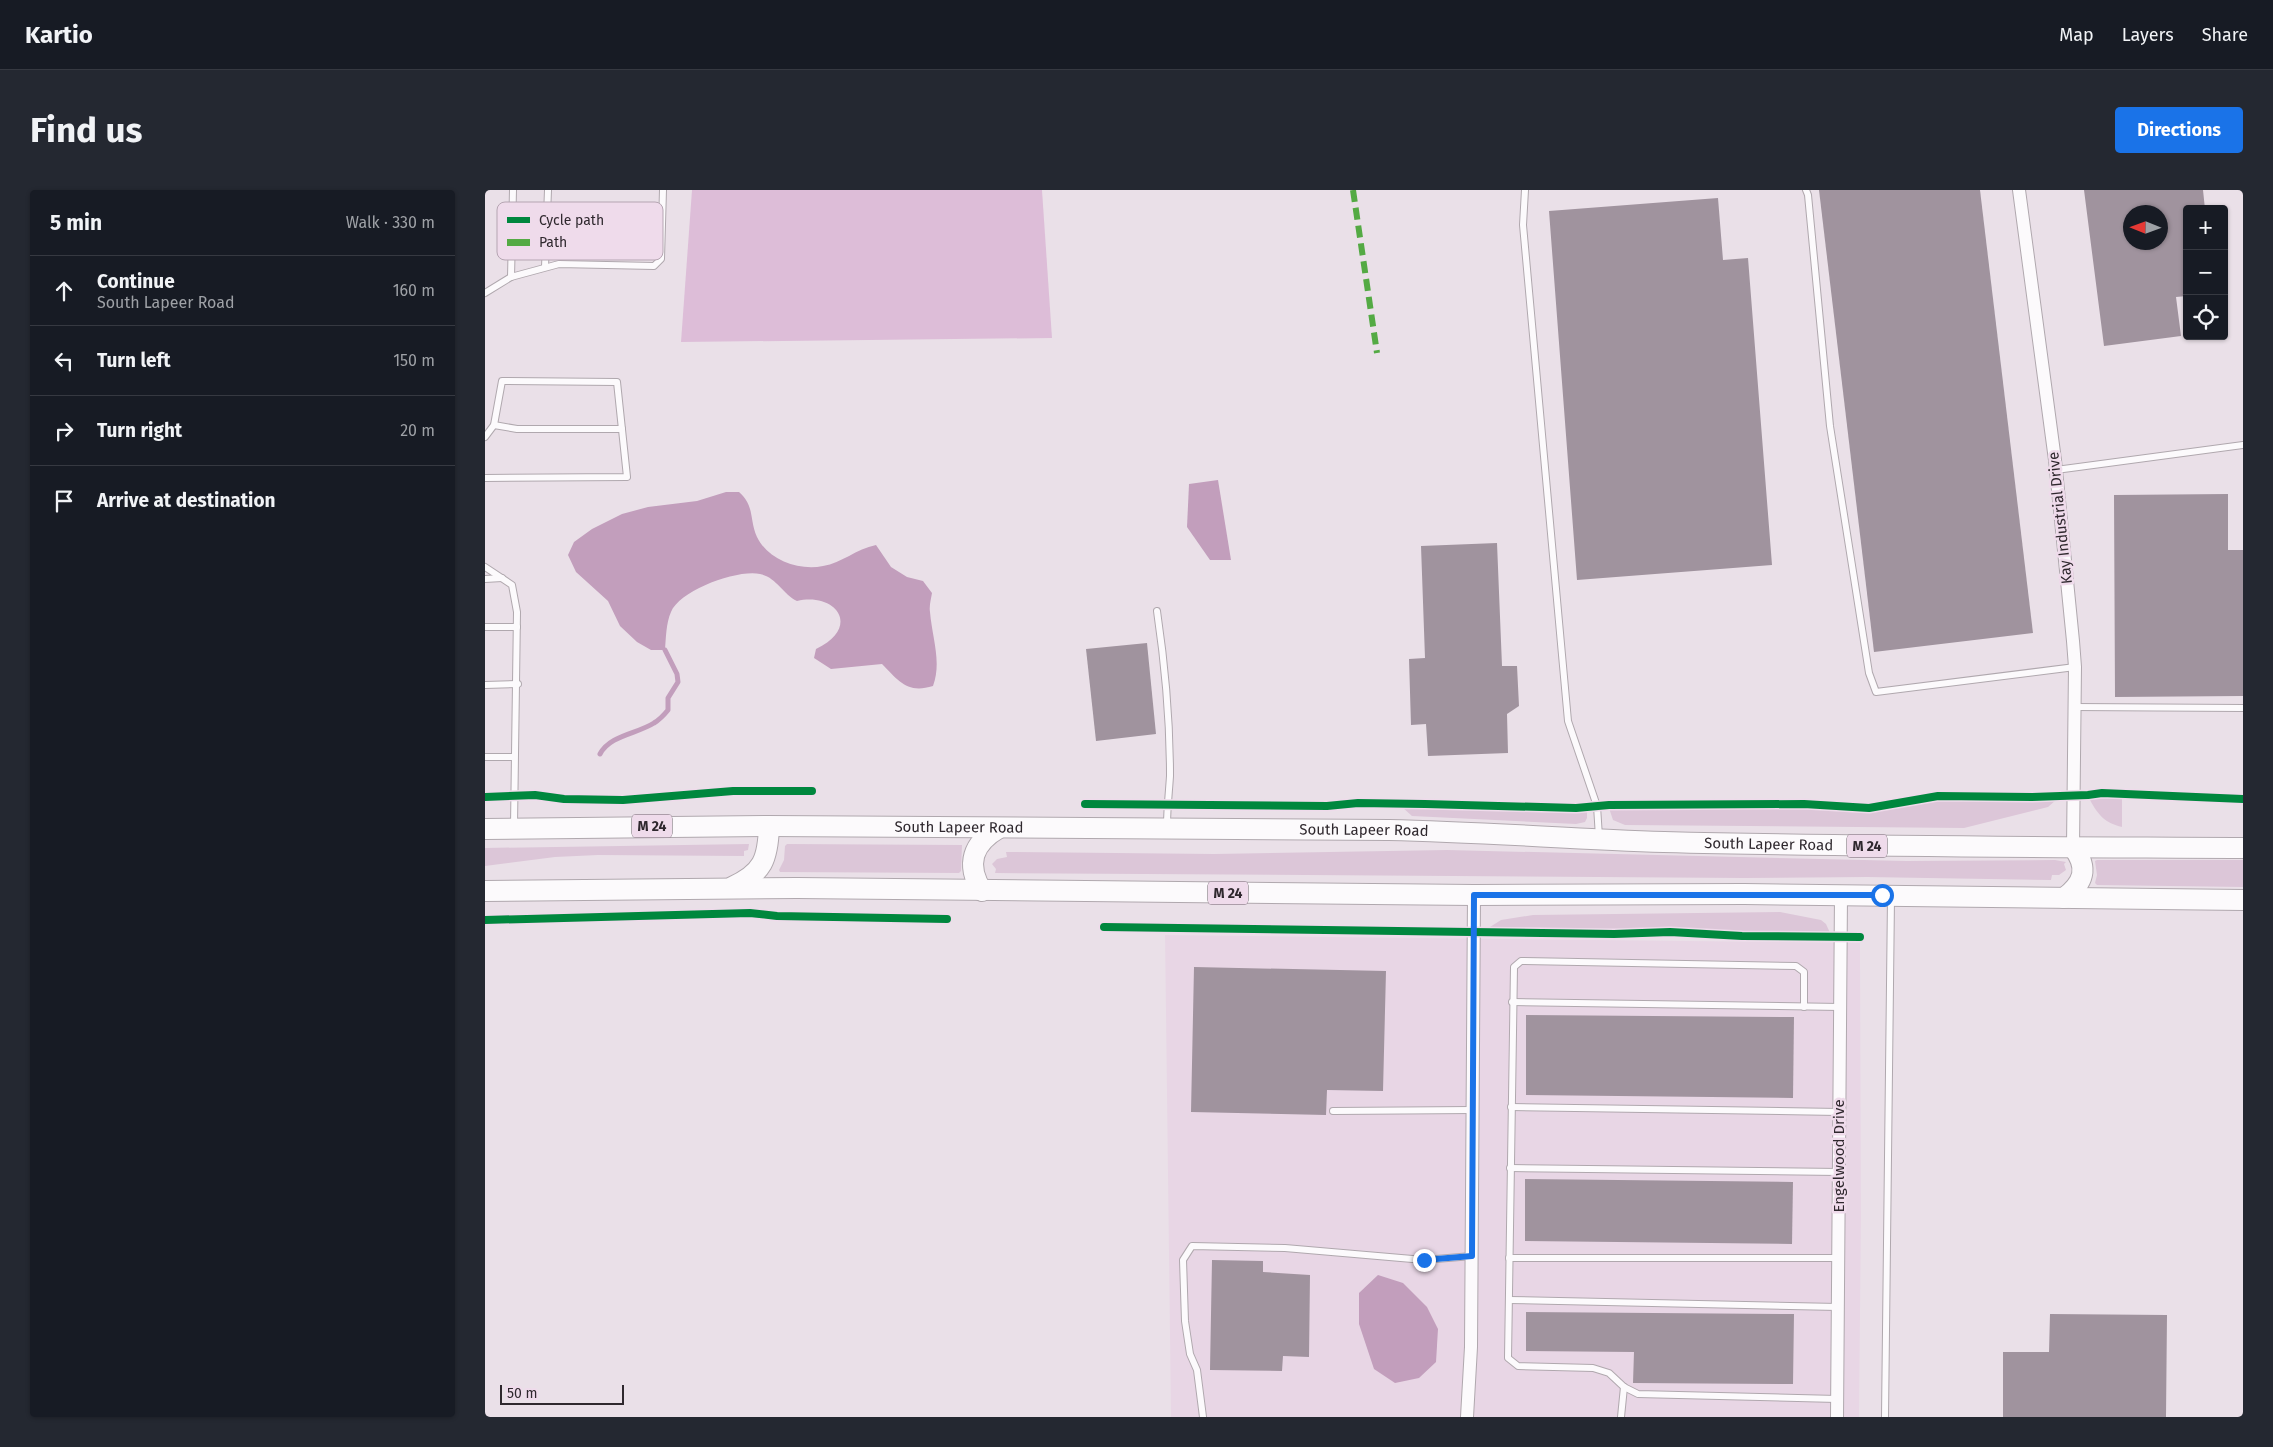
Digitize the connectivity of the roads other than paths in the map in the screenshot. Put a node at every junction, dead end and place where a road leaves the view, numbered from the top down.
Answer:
1 (1525, 190) edge
2 (1806, 190) edge
3 (2019, 190) edge
4 (511, 260) edge
5 (545, 260) edge
6 (660, 260) edge
7 (545, 267) junction
8 (511, 277) junction
9 (485, 293) edge
10 (494, 426) junction
11 (622, 429) junction
12 (485, 437) edge
13 (2243, 445) edge
14 (2056, 470) junction
15 (485, 478) edge
16 (485, 567) edge
17 (502, 578) junction
18 (485, 579) edge
19 (1157, 611) dead end
20 (485, 627) edge
21 (517, 627) junction
22 (2075, 667) junction
23 (518, 684) junction
24 (485, 685) edge
25 (2074, 707) junction
26 (2243, 708) edge
27 (485, 757) edge
28 (514, 757) junction
29 (769, 826) junction
30 (515, 828) junction
31 (999, 828) junction
32 (485, 829) edge
33 (1167, 829) junction
34 (1599, 838) junction
35 (2073, 847) junction
36 (2243, 848) edge
37 (730, 888) junction
38 (485, 891) edge
39 (982, 891) junction
40 (1474, 895) junction
41 (1841, 895) junction
42 (1891, 895) junction
43 (2064, 898) junction
44 (2243, 900) edge
45 (1512, 1002) junction
46 (1804, 1007) junction
47 (1840, 1007) junction
48 (1511, 1107) junction
49 (1473, 1110) junction
50 (1333, 1112) dead end
51 (1839, 1112) junction
52 (1510, 1168) junction
53 (1839, 1172) junction
54 (1472, 1256) junction
55 (1509, 1258) junction
56 (1838, 1258) junction
57 (1509, 1300) junction
58 (1838, 1307) junction
59 (1624, 1387) junction
60 (1837, 1399) junction
61 (1203, 1417) edge
62 (1467, 1417) edge
63 (1621, 1417) edge
64 (1837, 1417) edge
65 (1885, 1417) edge

1 - 34 lane
2 - 22 lane
3 - 14 street, Kay Industrial Drive
4 - 8 lane
5 - 7 lane
6 - 7 lane
7 - 8 lane
8 - 9 lane
10 - 11 lane
10 - 11 lane
10 - 12 lane
11 - 15 lane
13 - 14 lane
14 - 22 street, Kay Industrial Drive
16 - 17 lane
17 - 18 lane
17 - 21 lane
19 - 33 lane
20 - 21 lane
21 - 23 lane
22 - 25 street, Kay Industrial Drive
23 - 24 lane
23 - 28 lane
25 - 26 lane
25 - 35 street, Kay Industrial Drive
27 - 28 lane
28 - 30 lane
29 - 30 main road, South Lapeer Road / M 24
29 - 31 main road, South Lapeer Road / M 24
29 - 37 main road
30 - 32 main road, South Lapeer Road / M 24
31 - 33 main road, South Lapeer Road / M 24
31 - 39 main road
33 - 34 main road, South Lapeer Road / M 24
34 - 35 main road, South Lapeer Road / M 24
35 - 36 main road, South Lapeer Road / M 24
35 - 43 main road
37 - 38 main road, M 24
37 - 39 main road, M 24
39 - 40 main road, M 24
40 - 41 main road, M 24
40 - 49 street
41 - 42 main road, M 24
41 - 47 street, Engelwood Drive
42 - 43 main road, M 24
42 - 65 lane
43 - 44 main road, M 24
45 - 46 lane
45 - 46 lane
45 - 48 lane
46 - 47 lane
47 - 51 street, Engelwood Drive
48 - 51 lane
48 - 52 lane
49 - 50 lane
49 - 54 street
51 - 53 street, Engelwood Drive
52 - 53 lane
52 - 55 lane
53 - 56 street, Engelwood Drive
54 - 61 lane
54 - 62 street
55 - 56 lane
55 - 57 lane
56 - 58 street, Engelwood Drive
57 - 58 lane
57 - 59 lane
58 - 60 street, Engelwood Drive
59 - 60 lane
59 - 63 lane
60 - 64 street, Engelwood Drive

